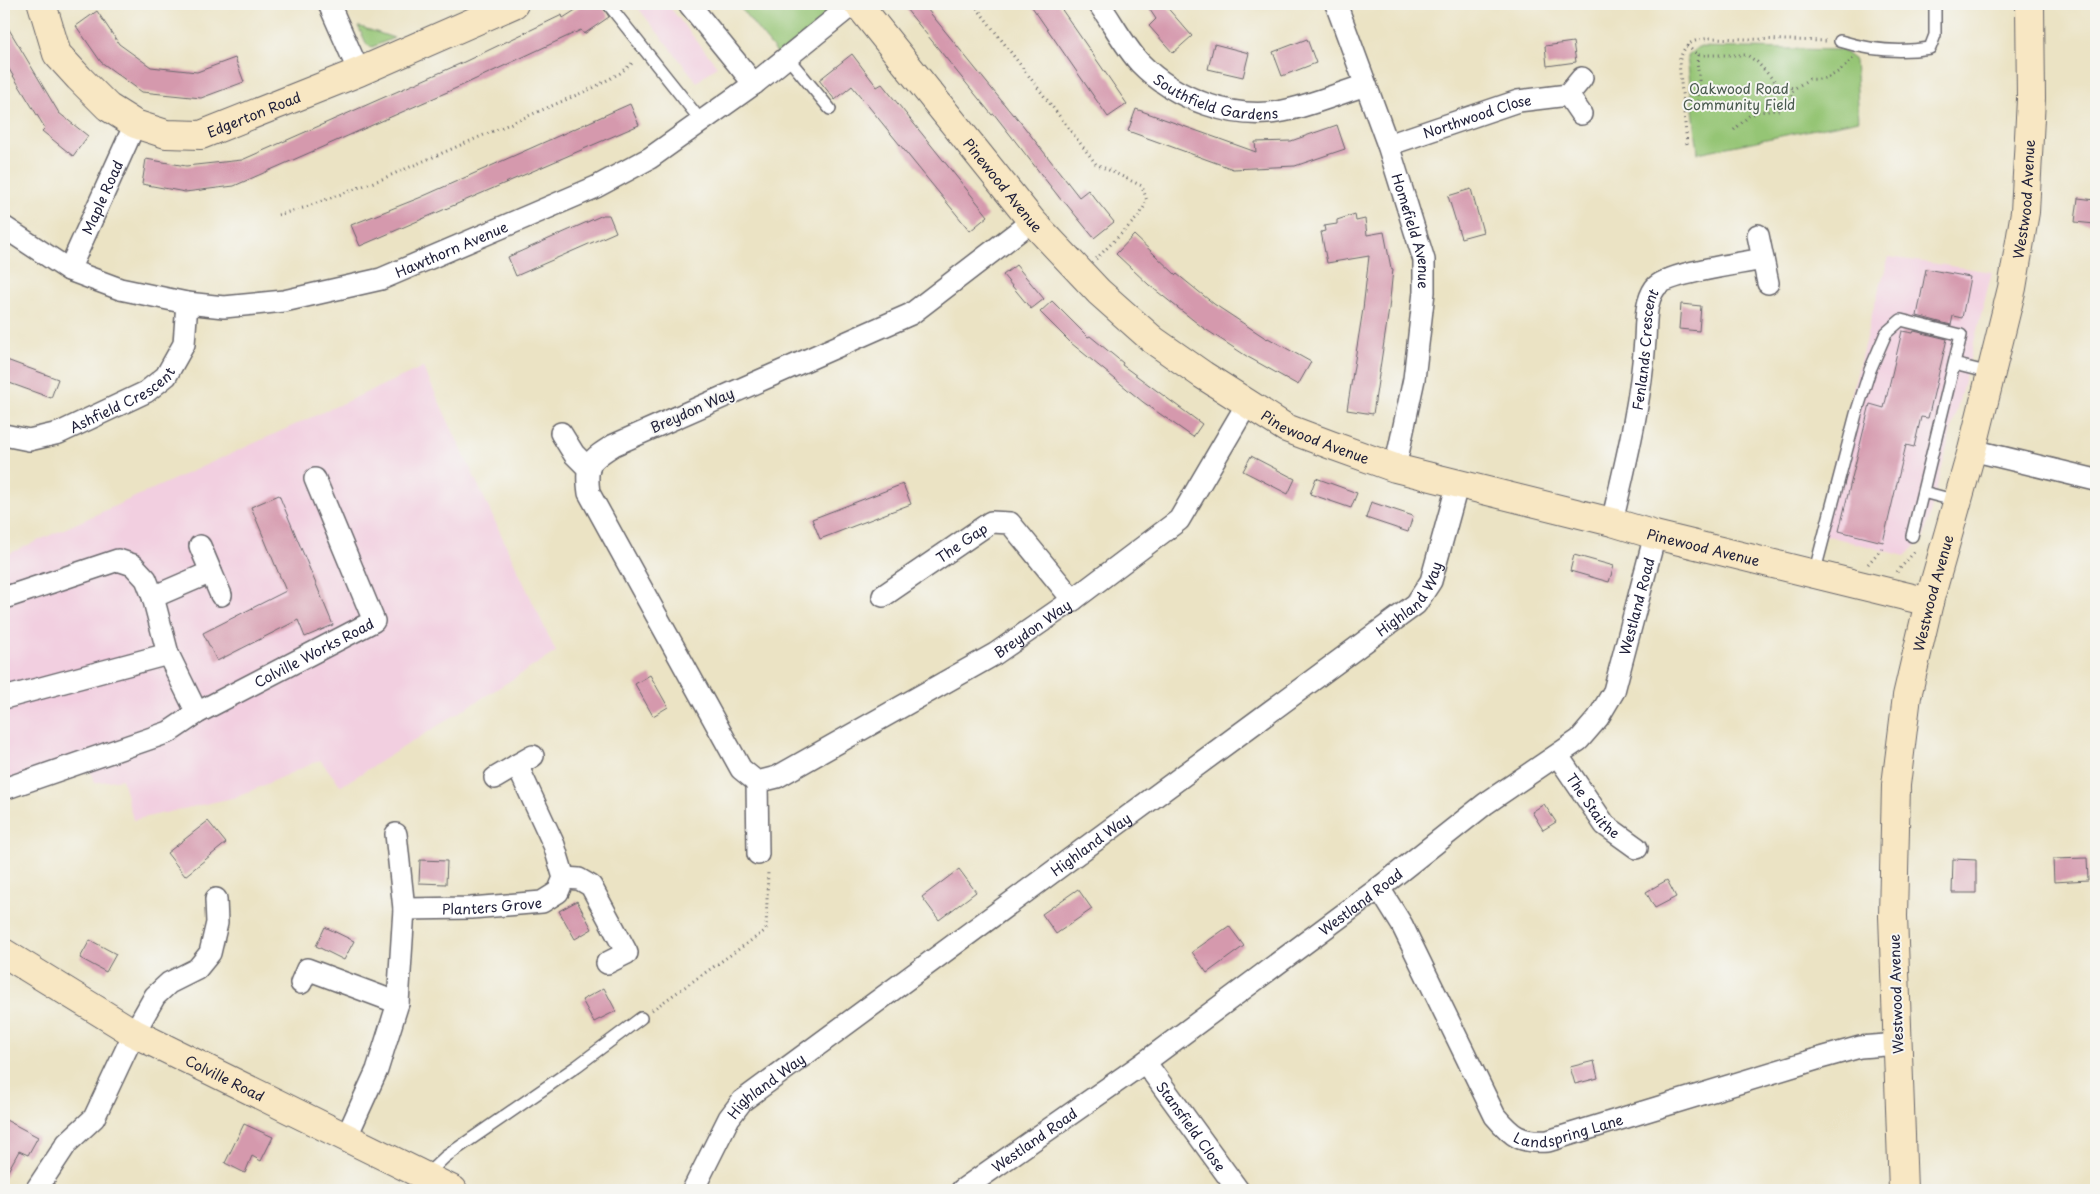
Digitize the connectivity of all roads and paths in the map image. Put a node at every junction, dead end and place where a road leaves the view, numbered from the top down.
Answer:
1 (42, 4) edge
2 (200, 4) edge
3 (328, 4) edge
4 (514, 4) edge
5 (608, 4) edge
6 (689, 4) edge
7 (853, 4) edge
8 (858, 4) edge
9 (974, 4) edge
10 (1099, 4) edge
11 (1336, 4) edge
12 (1935, 4) edge
13 (2030, 4) edge
14 (194, 8) dead end
15 (1840, 41) joint
16 (1687, 46) junction
17 (1861, 48) junction
18 (646, 52) junction
19 (1698, 55) junction
20 (787, 57) junction
21 (359, 72) junction
22 (1582, 78) dead end
23 (754, 84) junction
24 (1366, 85) junction
25 (1795, 88) junction
26 (1568, 95) junction
27 (830, 109) dead end
28 (1698, 109) dead end
29 (1581, 114) dead end
30 (702, 122) junction
31 (135, 124) junction
32 (1734, 130) dead end
33 (1687, 144) dead end
34 (1388, 145) junction
35 (278, 215) dead end
36 (1032, 221) junction
37 (4, 227) edge
38 (1758, 235) dead end
39 (1763, 259) junction
40 (69, 270) junction
41 (1082, 274) junction
42 (1768, 283) dead end
43 (187, 302) junction
44 (1954, 364) junction
45 (1990, 373) junction
46 (1247, 404) junction
47 (561, 433) dead end
48 (4, 435) edge
49 (1972, 450) junction
50 (1395, 468) junction
51 (589, 469) junction
52 (315, 479) dead end
53 (2096, 480) edge
54 (1458, 483) junction
55 (1922, 492) junction
56 (1958, 501) junction
57 (1612, 522) junction
58 (1655, 536) junction
59 (1912, 536) dead end
60 (1922, 543) dead end
61 (200, 546) dead end
62 (1884, 546) dead end
63 (1864, 568) dead end
64 (211, 572) junction
65 (1814, 574) junction
66 (1893, 577) dead end
67 (221, 595) dead end
68 (883, 596) dead end
69 (153, 597) junction
70 (4, 598) edge
71 (1073, 600) junction
72 (1929, 602) junction
73 (168, 654) junction
74 (4, 698) edge
75 (197, 713) junction
76 (1558, 756) junction
77 (494, 778) dead end
78 (757, 782) junction
79 (4, 789) edge
80 (396, 834) dead end
81 (1637, 848) dead end
82 (763, 859) joint
83 (564, 878) junction
84 (1379, 888) junction
85 (216, 899) dead end
86 (404, 909) junction
87 (4, 953) edge
88 (607, 963) dead end
89 (307, 969) dead end
90 (398, 1003) junction
91 (641, 1018) joint
92 (134, 1034) junction
93 (1898, 1044) junction
94 (1145, 1062) junction
95 (346, 1138) junction
96 (425, 1176) junction
97 (36, 1190) edge
98 (453, 1190) edge
99 (693, 1190) edge
100 (962, 1190) edge
101 (1238, 1190) edge
102 (1902, 1190) edge

1 - 31 street, Edgerton Road
2 - 14 path
3 - 21 street
4 - 21 street, Edgerton Road
5 - 18 lane
6 - 23 street
7 - 20 street, Hawthorn Avenue
8 - 36 street, Pinewood Avenue
9 - 41 path
10 - 24 street, Southfield Gardens
11 - 24 street, Homefield Avenue
12 - 17 lane
13 - 45 street, Westwood Avenue
15 - 16 path
15 - 17 lane
16 - 19 path
16 - 33 path
17 - 25 path
18 - 30 lane
18 - 35 path
19 - 25 path
19 - 28 path
20 - 23 street, Hawthorn Avenue
20 - 27 lane
21 - 31 street, Edgerton Road
22 - 26 street
23 - 30 street, Hawthorn Avenue
24 - 34 street, Homefield Avenue
25 - 32 path
26 - 29 street
26 - 34 street, Northwood Close
30 - 43 street, Hawthorn Avenue
31 - 40 street, Maple Road
34 - 50 street, Homefield Avenue
36 - 41 street, Pinewood Avenue
36 - 51 street, Breydon Way
37 - 40 street, Hawthorn Avenue
38 - 39 street
39 - 42 street
39 - 57 street, Fenlands Crescent
40 - 43 street, Hawthorn Avenue
41 - 46 street, Pinewood Avenue
43 - 48 street, Ashfield Crescent
44 - 45 lane
44 - 55 lane
44 - 65 lane
45 - 49 street, Westwood Avenue
46 - 50 street, Pinewood Avenue
46 - 71 street, Breydon Way
47 - 51 street
49 - 53 street
49 - 56 street, Westwood Avenue
50 - 54 street, Pinewood Avenue
51 - 78 street
52 - 75 street, Colville Works Road
54 - 57 street, Pinewood Avenue
54 - 99 street, Highland Way
55 - 56 lane
55 - 59 lane
56 - 72 street, Westwood Avenue
57 - 58 street, Pinewood Avenue
58 - 65 street, Pinewood Avenue
58 - 76 street, Westland Road
60 - 66 path
61 - 64 street
62 - 63 path
64 - 67 street
64 - 69 street
65 - 72 street, Pinewood Avenue
68 - 71 street, The Gap
69 - 70 street
69 - 73 street
71 - 78 street, Breydon Way
72 - 93 street, Westwood Avenue
73 - 74 street
73 - 75 street
75 - 79 street, Colville Works Road
76 - 81 street, The Staithe
76 - 84 street, Westland Road
77 - 83 street
78 - 82 street
80 - 86 street
82 - 91 path
83 - 86 street, Planters Grove
83 - 88 street
84 - 93 street, Landspring Lane
84 - 94 street, Westland Road
85 - 92 street
86 - 90 street
87 - 92 street, Colville Road
89 - 90 street
90 - 95 street
91 - 96 lane
92 - 95 street, Colville Road
92 - 97 street
93 - 102 street, Westwood Avenue
94 - 100 street, Westland Road
94 - 101 street, Stansfield Close
95 - 96 street, Colville Road
96 - 98 street, Colville Road

